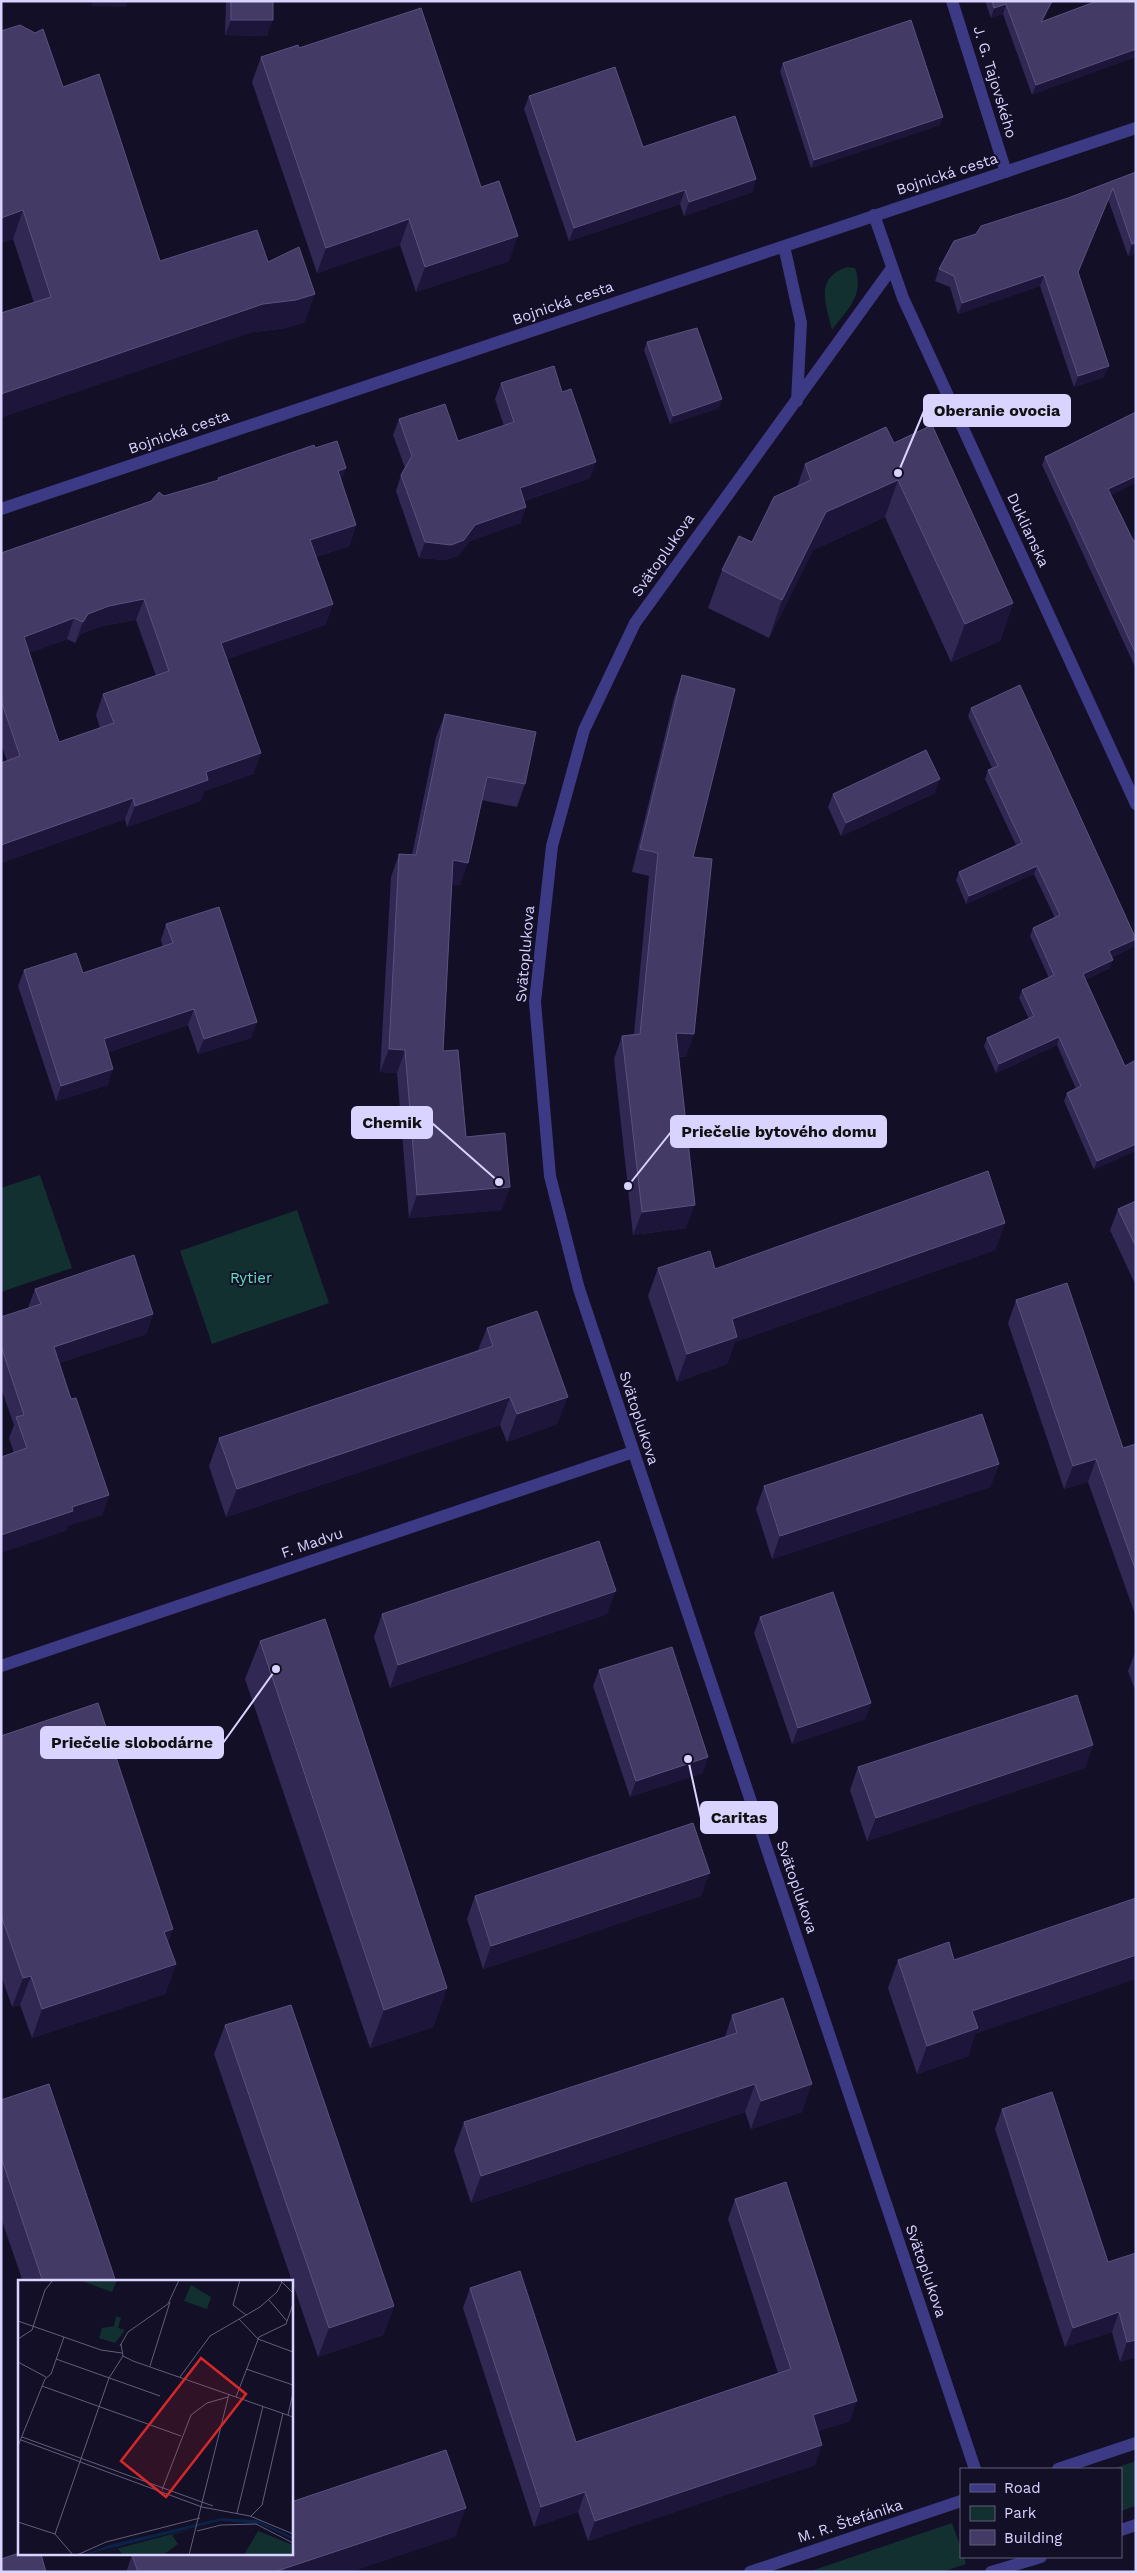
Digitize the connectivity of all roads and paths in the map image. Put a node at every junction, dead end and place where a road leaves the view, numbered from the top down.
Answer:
1 (952, 1) edge
2 (1136, 128) edge
3 (1006, 172) junction
4 (874, 216) junction
5 (784, 246) junction
6 (892, 268) junction
7 (797, 401) junction
8 (1, 509) edge
9 (1136, 804) edge
10 (633, 1452) junction
11 (1, 1666) edge
12 (1136, 2443) edge
13 (975, 2468) edge
14 (1061, 2468) edge
15 (960, 2501) edge
16 (1136, 2525) edge
17 (1122, 2530) edge
18 (1034, 2558) edge
19 (1005, 2562) edge
20 (750, 2572) edge
21 (992, 2572) edge

1 - 3 street, J. G. Tajovského
2 - 3 street, Bojnická cesta
3 - 4 street, Bojnická cesta
4 - 5 street, Bojnická cesta
4 - 6 street
5 - 7 street
5 - 8 street, Bojnická cesta
6 - 7 street, Svätoplukova
6 - 9 street, Duklianska
7 - 10 street, Svätoplukova
10 - 11 street, F. Madvu
10 - 13 street, Svätoplukova
12 - 14 street
15 - 20 street, M. R. Štefánika
16 - 17 street
18 - 19 street
19 - 21 street

